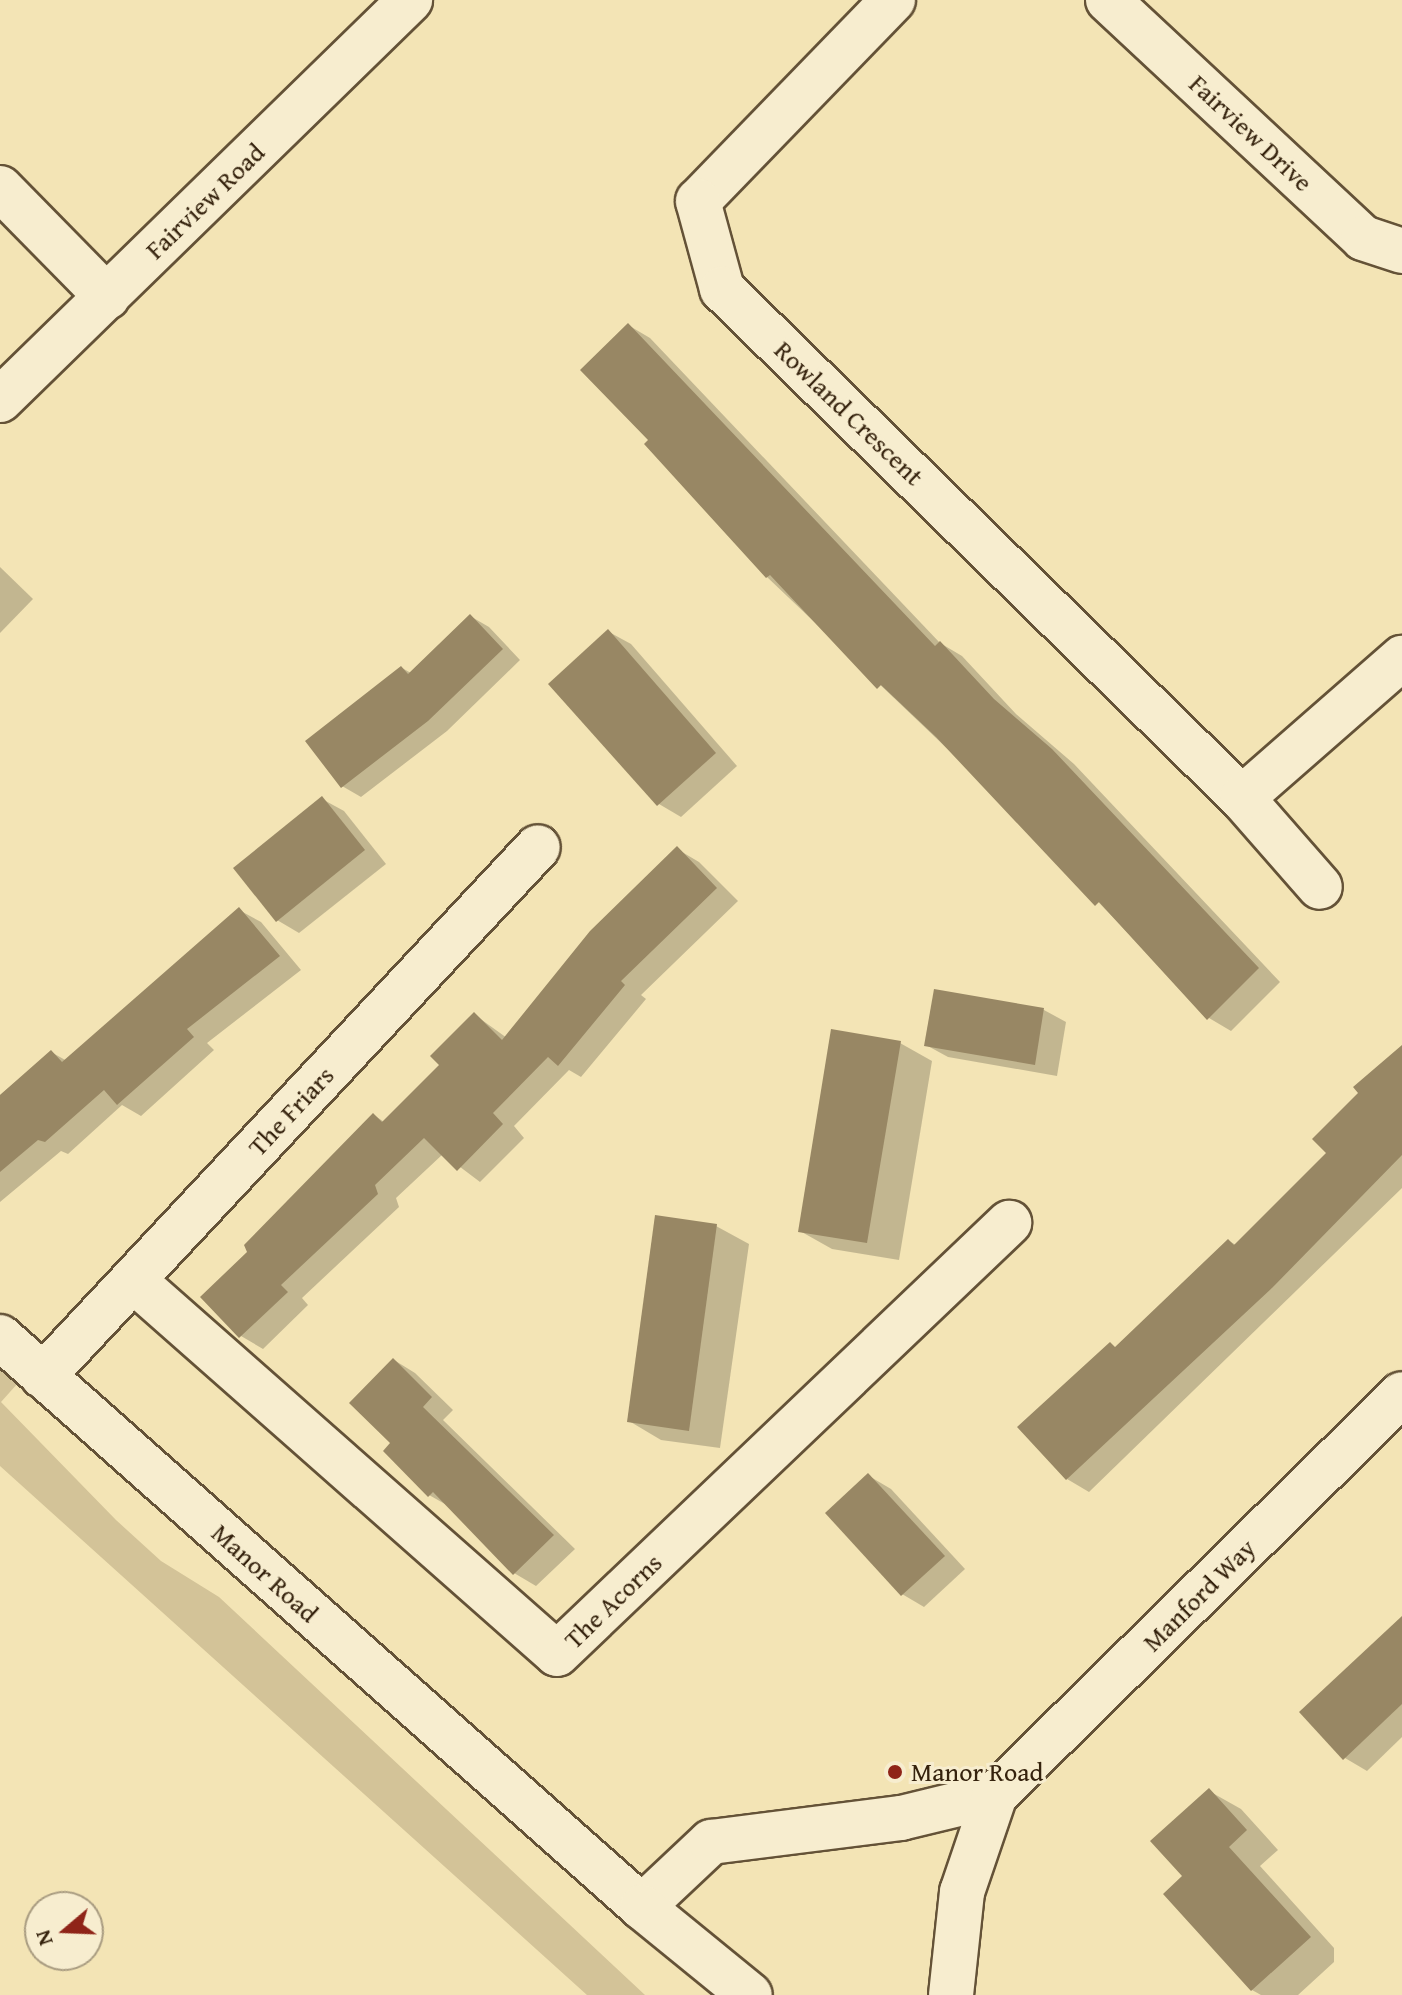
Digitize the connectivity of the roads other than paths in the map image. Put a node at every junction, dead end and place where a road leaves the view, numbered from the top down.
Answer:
1 (410, 0) edge
2 (893, 0) edge
3 (1108, 0) edge
4 (0, 188) edge
5 (1402, 251) edge
6 (107, 297) junction
7 (0, 400) edge
8 (1402, 658) edge
9 (1242, 798) junction
10 (538, 847) dead end
11 (1320, 887) dead end
12 (1009, 1223) dead end
13 (133, 1280) junction
14 (0, 1337) edge
15 (43, 1376) junction
16 (1402, 1394) edge
17 (995, 1795) junction
18 (642, 1907) junction
19 (750, 1995) edge
20 (951, 1995) edge

1 - 6 street, Fairview Road
2 - 9 street, Rowland Crescent
3 - 5 street, Fairview Drive
4 - 6 street
6 - 7 street, Fairview Road
8 - 9 street
9 - 11 street, Rowland Crescent
10 - 13 street, The Friars
12 - 13 street, The Acorns
13 - 15 street, The Friars
14 - 15 street, Manor Road
15 - 18 street, Manor Road
16 - 17 street, Manford Way
17 - 18 street
17 - 20 street, Manford Way
18 - 19 street, Manor Road

